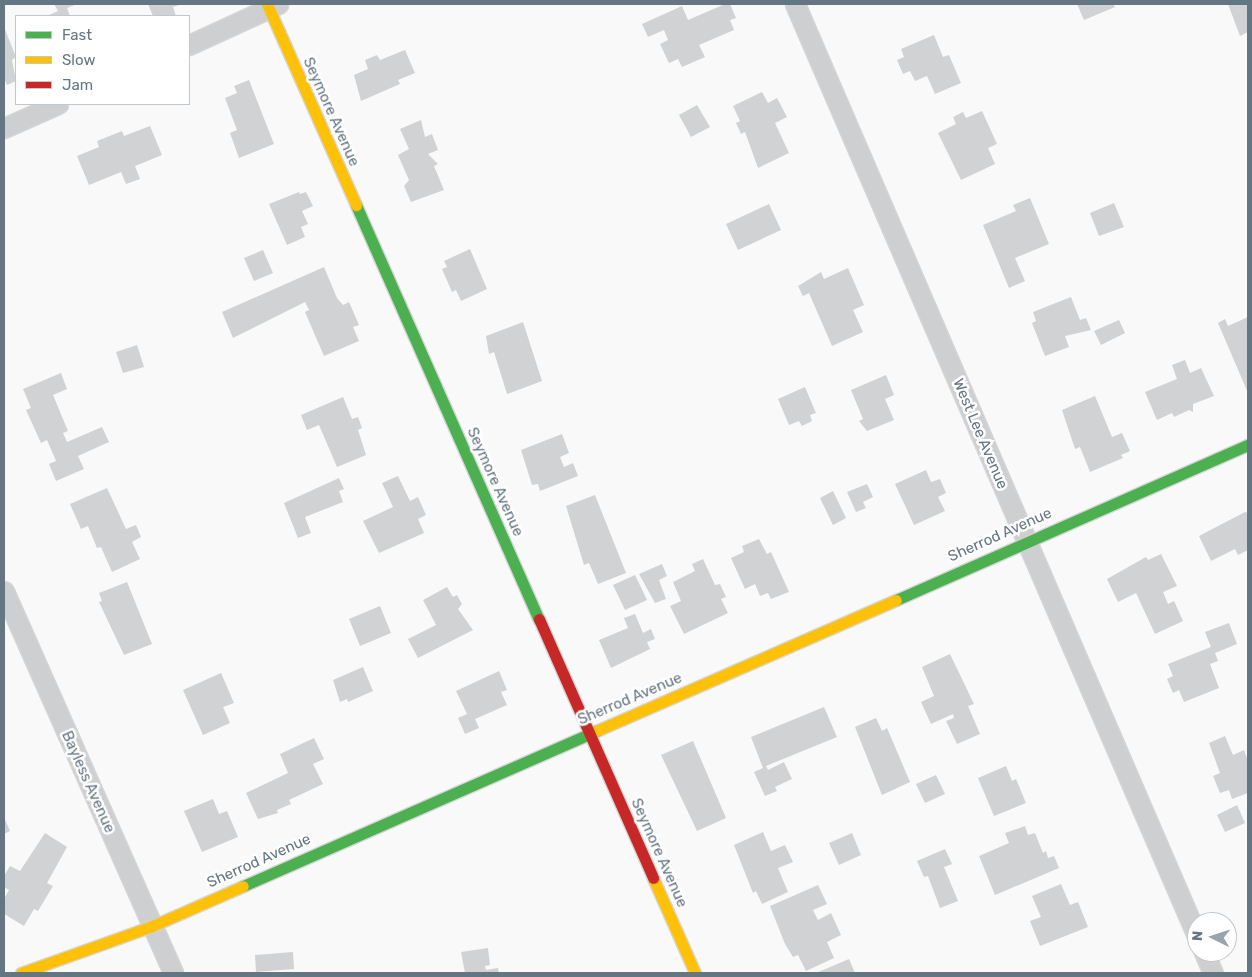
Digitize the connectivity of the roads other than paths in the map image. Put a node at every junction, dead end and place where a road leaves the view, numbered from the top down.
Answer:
1 (795, 4) edge
2 (271, 5) edge
3 (190, 45) edge
4 (56, 105) edge
5 (4, 128) edge
6 (1248, 445) edge
7 (1026, 540) junction
8 (4, 591) edge
9 (589, 733) junction
10 (1187, 913) edge
11 (152, 926) junction
12 (21, 973) edge
13 (173, 973) edge
14 (695, 973) edge

1 - 7 street, West Lee Avenue
2 - 3 street
2 - 9 street, Seymore Avenue
4 - 5 street
6 - 7 street, Sherrod Avenue
7 - 9 street, Sherrod Avenue
7 - 10 street, West Lee Avenue
8 - 11 street, Bayless Avenue
9 - 11 street, Sherrod Avenue
9 - 14 street, Seymore Avenue
11 - 12 street, Sherrod Avenue
11 - 13 street, Bayless Avenue

